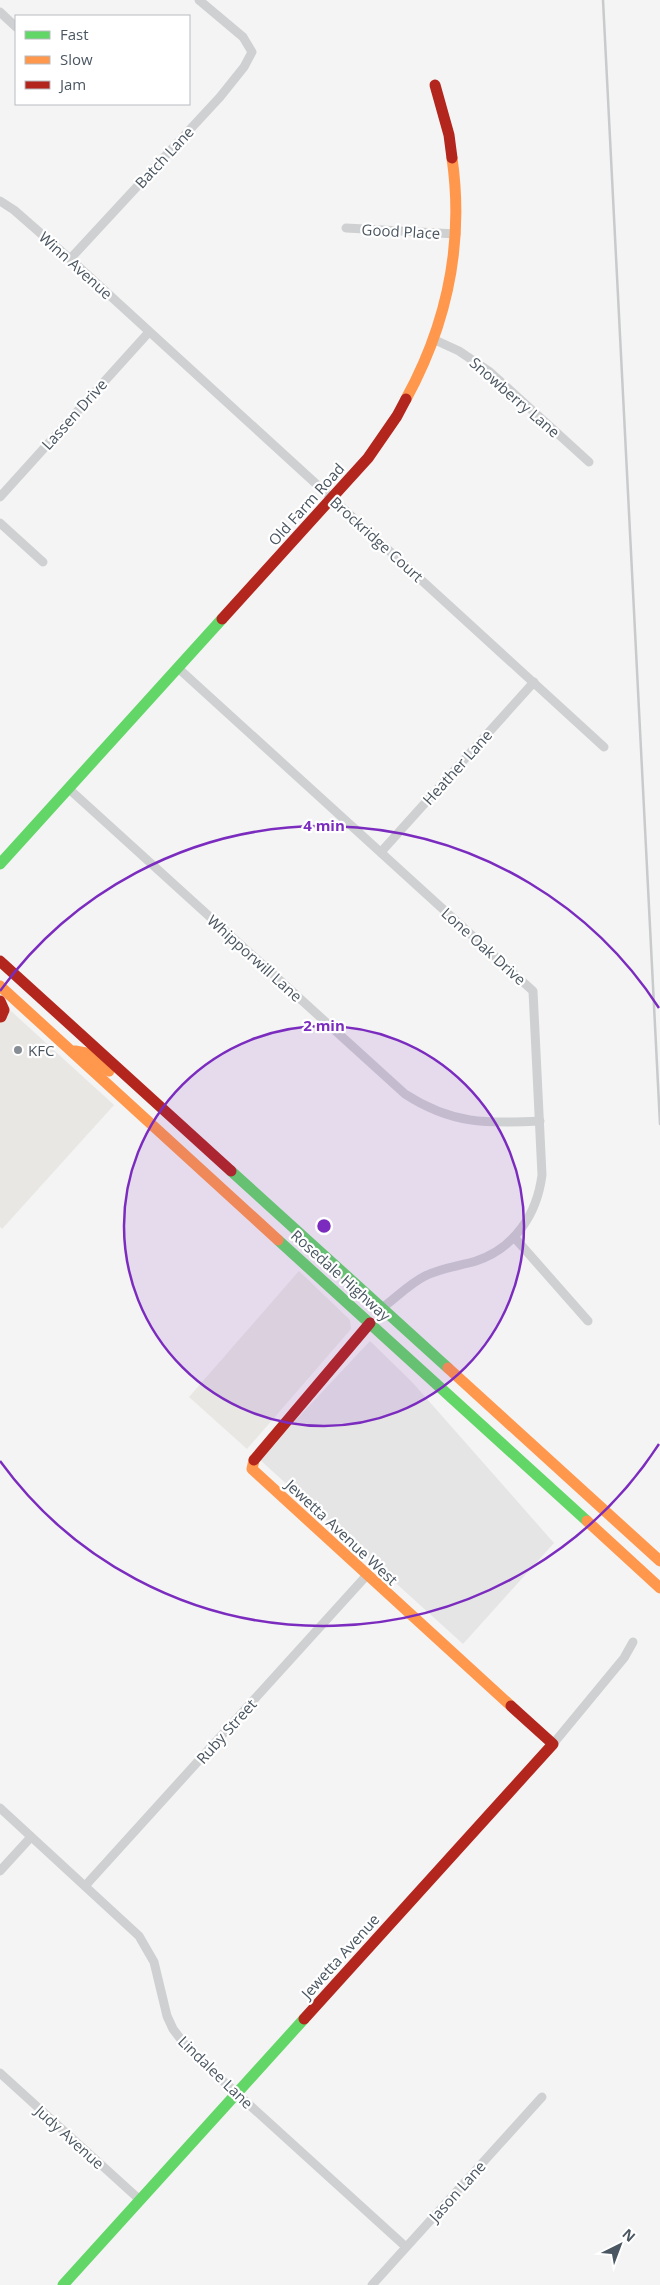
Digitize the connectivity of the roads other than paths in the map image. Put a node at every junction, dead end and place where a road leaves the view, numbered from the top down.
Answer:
1 (199, 0) edge
2 (0, 12) edge
3 (15, 26) edge
4 (435, 85) dead end
5 (0, 201) edge
6 (346, 228) dead end
7 (456, 234) junction
8 (70, 259) junction
9 (149, 332) junction
10 (435, 340) junction
11 (589, 462) dead end
12 (0, 497) edge
13 (331, 498) junction
14 (0, 523) edge
15 (43, 562) dead end
16 (178, 668) junction
17 (534, 682) junction
18 (604, 747) dead end
19 (68, 788) junction
20 (381, 852) junction
21 (0, 864) edge
22 (0, 961) edge
23 (0, 986) edge
24 (0, 1001) edge
25 (1, 1017) dead end
26 (71, 1051) junction
27 (540, 1121) junction
28 (184, 1128) junction
29 (276, 1237) junction
30 (514, 1237) junction
31 (382, 1308) junction
32 (588, 1322) dead end
33 (370, 1323) junction
34 (536, 1449) junction
35 (660, 1561) edge
36 (367, 1575) junction
37 (656, 1584) edge
38 (633, 1642) dead end
39 (553, 1744) junction
40 (0, 1808) edge
41 (31, 1837) junction
42 (0, 1871) edge
43 (86, 1886) junction
44 (0, 2073) edge
45 (236, 2094) junction
46 (542, 2097) dead end
47 (140, 2200) junction
48 (406, 2247) junction
49 (63, 2285) edge
50 (372, 2285) edge

1 - 8 street, Batch Lane
2 - 3 street
4 - 7 main road, Old Farm Road
5 - 8 street, Winn Avenue
6 - 7 street, Good Place
7 - 10 main road, Old Farm Road
8 - 9 street, Winn Avenue
9 - 12 street, Lassen Drive
9 - 13 street, Brockridge Court
10 - 11 street, Snowberry Lane
10 - 13 main road, Old Farm Road
13 - 16 main road, Old Farm Road
13 - 17 street, Brockridge Court
14 - 15 street
16 - 19 main road, Old Farm Road
16 - 20 street, Lone Oak Drive
17 - 18 street, Brockridge Court
17 - 20 street, Heather Lane
19 - 21 main road, Old Farm Road
19 - 27 street, Whipporwill Lane
20 - 27 street, Lone Oak Drive
22 - 28 main road, Rosedale Highway
23 - 26 main road, Rosedale Highway
24 - 25 main road
26 - 28 main road
26 - 29 main road, Rosedale Highway
27 - 30 street, Lone Oak Drive
28 - 31 main road, Rosedale Highway
29 - 31 main road
29 - 33 main road, Rosedale Highway
30 - 31 street, Lone Oak Drive
30 - 32 street
31 - 34 main road, Rosedale Highway
33 - 34 main road
33 - 36 main road, Jewetta Avenue West
33 - 37 main road, Rosedale Highway
34 - 35 main road, Rosedale Highway
36 - 39 main road, Jewetta Avenue West
36 - 43 street, Ruby Street
38 - 39 street, Jewetta Avenue
39 - 45 main road, Jewetta Avenue
40 - 41 street, Lindalee Lane
41 - 42 street
41 - 43 street, Lindalee Lane
43 - 45 street, Lindalee Lane
44 - 47 street, Judy Avenue
45 - 47 main road, Jewetta Avenue
45 - 48 street, Lindalee Lane
46 - 48 street, Jason Lane
47 - 49 main road, Jewetta Avenue
48 - 50 street, Jason Lane

